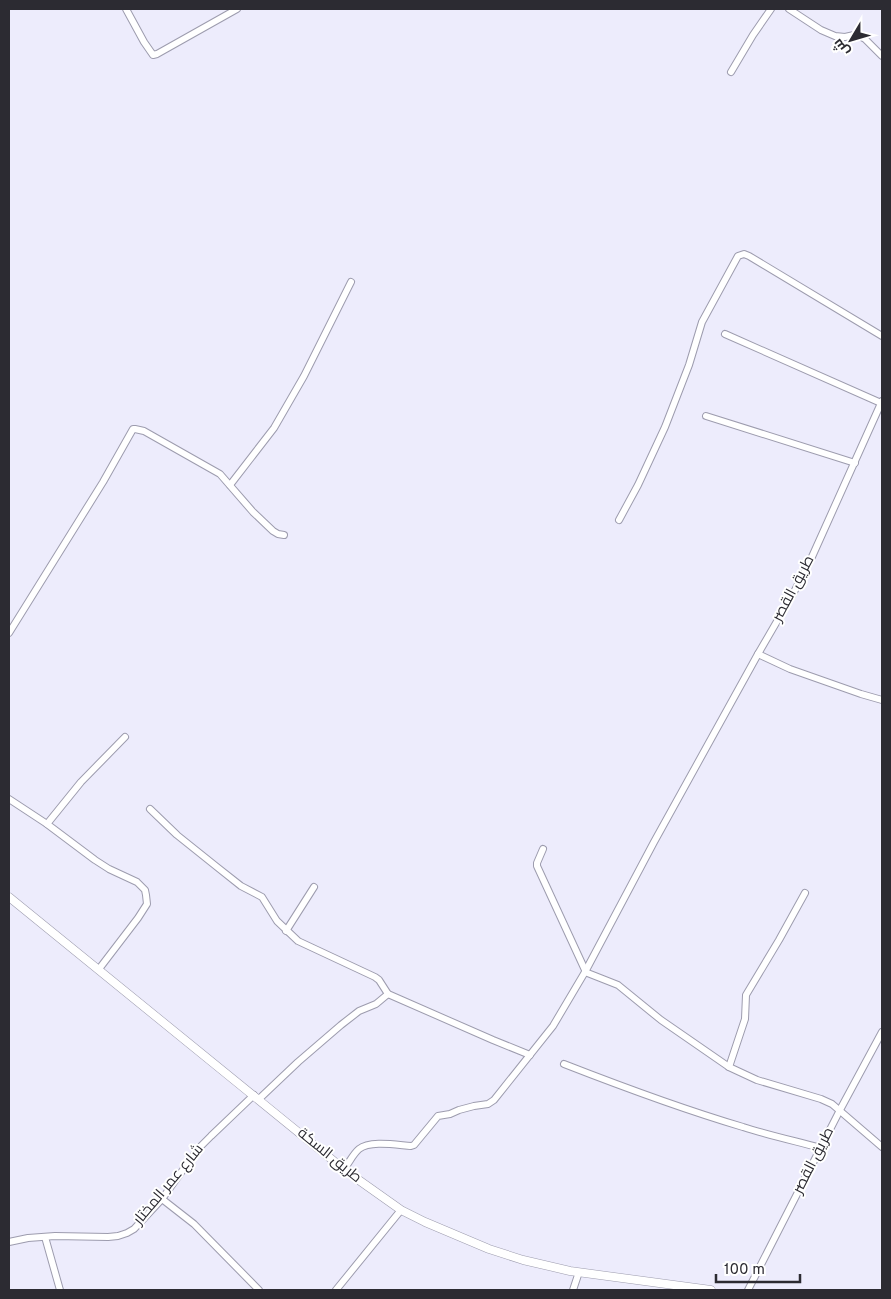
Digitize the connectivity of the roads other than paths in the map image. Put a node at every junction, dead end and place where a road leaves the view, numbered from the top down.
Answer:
1 (126, 9) edge
2 (236, 9) edge
3 (770, 9) edge
4 (789, 9) edge
5 (882, 56) edge
6 (731, 72) dead end
7 (351, 282) dead end
8 (725, 334) dead end
9 (882, 336) edge
10 (882, 402) edge
11 (706, 416) dead end
12 (855, 463) junction
13 (230, 485) junction
14 (619, 520) dead end
15 (284, 535) dead end
16 (9, 632) edge
17 (758, 654) junction
18 (882, 700) edge
19 (125, 737) dead end
20 (9, 799) edge
21 (150, 809) dead end
22 (47, 824) junction
23 (543, 849) dead end
24 (314, 887) dead end
25 (805, 892) dead end
26 (9, 897) edge
27 (286, 931) junction
28 (99, 969) junction
29 (585, 971) junction
30 (388, 994) junction
31 (882, 1032) edge
32 (530, 1054) junction
33 (564, 1064) dead end
34 (729, 1067) junction
35 (257, 1098) junction
36 (840, 1110) junction
37 (882, 1147) edge
38 (821, 1148) junction
39 (344, 1169) junction
40 (162, 1199) junction
41 (401, 1210) junction
42 (45, 1237) junction
43 (9, 1242) edge
44 (579, 1272) junction
45 (60, 1290) edge
46 (259, 1290) edge
47 (336, 1290) edge
48 (573, 1290) edge
49 (711, 1290) edge
50 (748, 1290) edge

1 - 2 street
3 - 6 street
4 - 5 street
7 - 13 street
8 - 10 street
9 - 14 street
10 - 12 street, طريق القصر
11 - 12 street
12 - 17 street, طريق القصر
13 - 15 street
13 - 16 street
17 - 18 street
17 - 29 street, طريق القصر
19 - 22 street
20 - 22 street
21 - 27 street
22 - 28 street
23 - 29 street
24 - 27 street
25 - 34 street
26 - 28 main road, طريق السكة
27 - 30 street
28 - 35 main road, طريق السكة
29 - 32 street, طريق القصر
29 - 34 street
30 - 32 street
30 - 35 street, شارع عمر المختار
31 - 36 street, طريق القصر
32 - 39 street, طريق القصر
33 - 38 street
34 - 36 street
35 - 39 main road, طريق السكة
35 - 40 street, شارع عمر المختار
36 - 37 street
36 - 38 street, طريق القصر
38 - 50 street, طريق القصر
39 - 41 main road, طريق السكة
40 - 42 street, شارع عمر المختار
40 - 46 street
41 - 44 main road, طريق السكة
41 - 47 street
42 - 43 street, شارع عمر المختار
42 - 45 street
44 - 48 street
44 - 49 main road, طريق السكة

